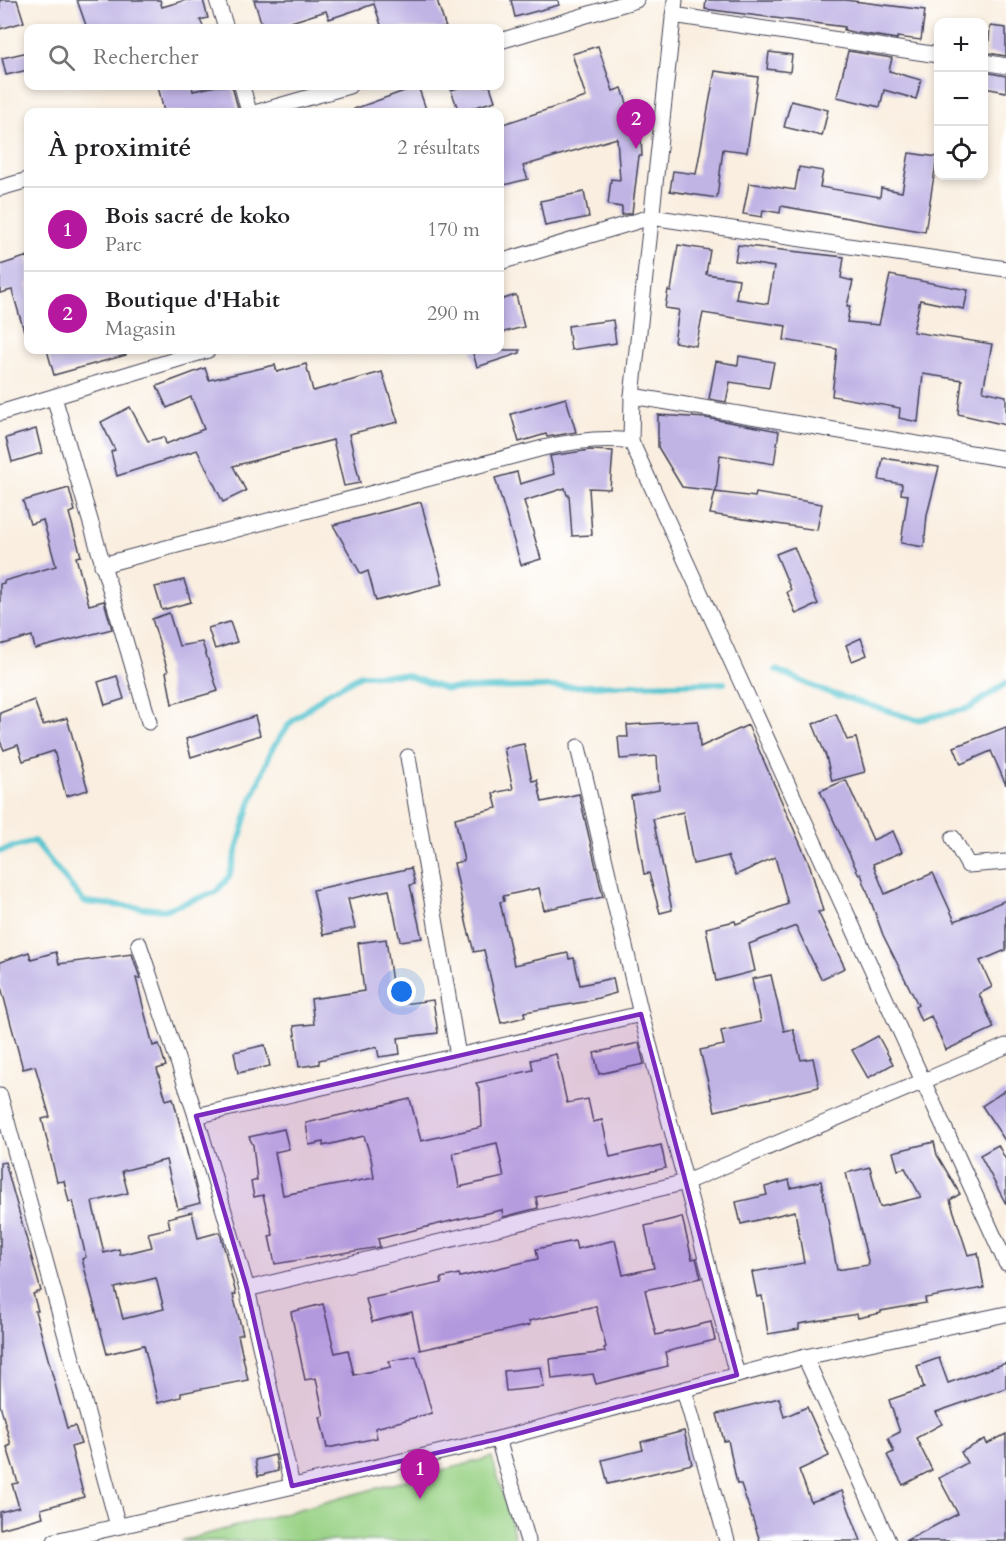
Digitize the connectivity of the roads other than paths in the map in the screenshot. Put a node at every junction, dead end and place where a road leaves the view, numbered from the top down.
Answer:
1 (218, 0) edge
2 (636, 0) edge
3 (674, 7) edge
4 (225, 24) edge
5 (504, 40) edge
6 (934, 54) edge
7 (988, 63) edge
8 (1006, 66) edge
9 (243, 90) edge
10 (335, 90) edge
11 (248, 108) edge
12 (272, 108) edge
13 (24, 181) edge
14 (0, 188) edge
15 (651, 217) junction
16 (504, 261) edge
17 (1006, 269) edge
18 (195, 354) edge
19 (632, 396) junction
20 (54, 397) junction
21 (0, 414) edge
22 (631, 441) junction
23 (1006, 459) edge
24 (102, 565) junction
25 (149, 722) dead end
26 (578, 747) dead end
27 (408, 757) dead end
28 (953, 838) dead end
29 (1006, 862) edge
30 (139, 944) dead end
31 (641, 1014) junction
32 (1006, 1046) edge
33 (458, 1056) junction
34 (924, 1083) junction
35 (1, 1106) edge
36 (196, 1116) junction
37 (686, 1182) junction
38 (1006, 1263) edge
39 (247, 1289) junction
40 (1006, 1314) edge
41 (805, 1357) junction
42 (737, 1375) junction
43 (684, 1390) junction
44 (498, 1439) junction
45 (292, 1486) junction
46 (118, 1526) junction
47 (55, 1541) edge
48 (528, 1541) edge
49 (727, 1541) edge
50 (888, 1541) edge

1 - 4 street
2 - 5 street
3 - 6 street
3 - 15 street
7 - 8 street
9 - 11 street
10 - 12 street
13 - 14 street
15 - 16 street
15 - 17 street
15 - 19 street
18 - 20 street
19 - 22 street
19 - 23 street
20 - 21 street
20 - 24 street
22 - 24 street
22 - 34 street
24 - 25 street
26 - 31 street
27 - 33 street
28 - 29 street
30 - 36 street
31 - 33 street
31 - 37 street
32 - 34 street
33 - 36 street
34 - 37 street
34 - 38 street
35 - 46 street
36 - 39 street
37 - 39 street
37 - 42 street
39 - 45 street
40 - 41 street
41 - 42 street
41 - 50 street
42 - 43 street
43 - 44 street
43 - 49 street
44 - 45 street
44 - 48 street
45 - 46 street
46 - 47 street

